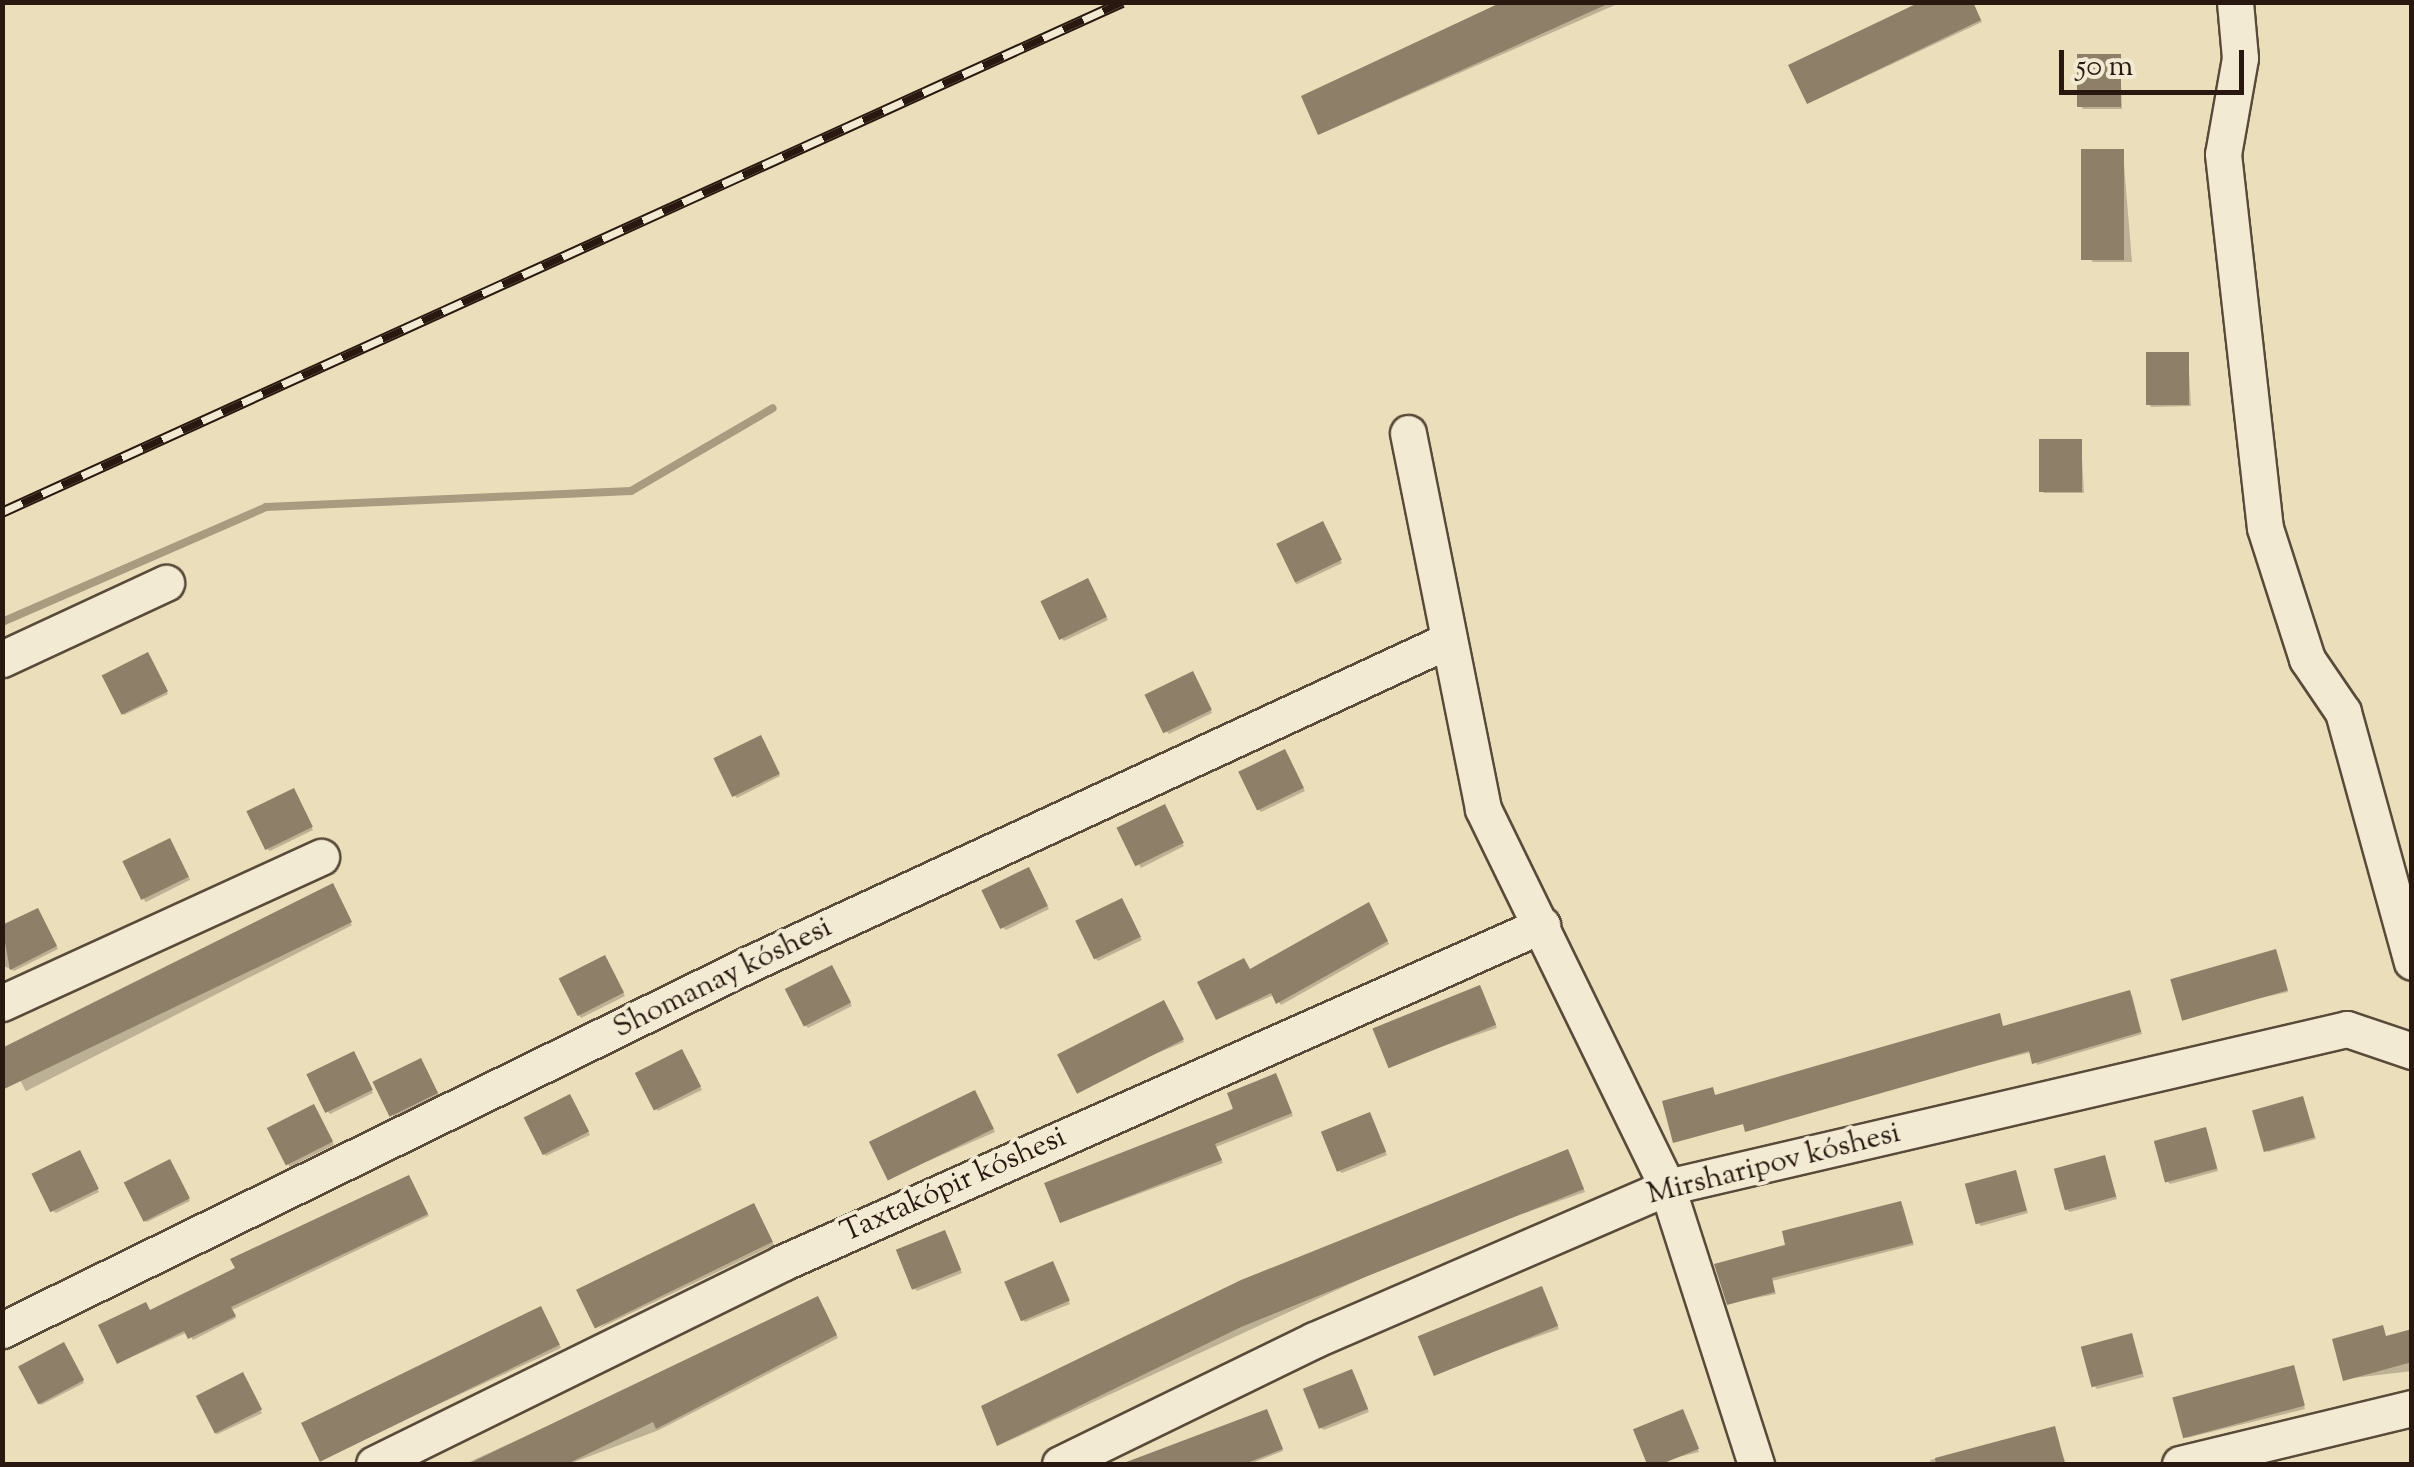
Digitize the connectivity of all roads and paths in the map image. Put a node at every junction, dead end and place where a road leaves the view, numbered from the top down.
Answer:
1 (2235, 2) edge
2 (1408, 432) dead end
3 (166, 583) dead end
4 (1449, 640) junction
5 (2, 659) edge
6 (321, 857) dead end
7 (1542, 925) junction
8 (2412, 962) edge
9 (2, 1003) edge
10 (2412, 1052) edge
11 (1667, 1187) junction
12 (2, 1330) edge
13 (2412, 1408) edge
14 (374, 1464) edge
15 (1060, 1464) edge
16 (1756, 1464) edge
17 (2180, 1464) edge

1 - 8 street
2 - 4 street
3 - 5 street
4 - 7 street
4 - 12 street, Shomanay kóshesi
6 - 9 street
7 - 11 street
7 - 14 street, Taxtakópir kóshesi
10 - 11 street, Mirsharipov kóshesi
11 - 15 street, Mirsharipov kóshesi
11 - 16 street
13 - 17 street

